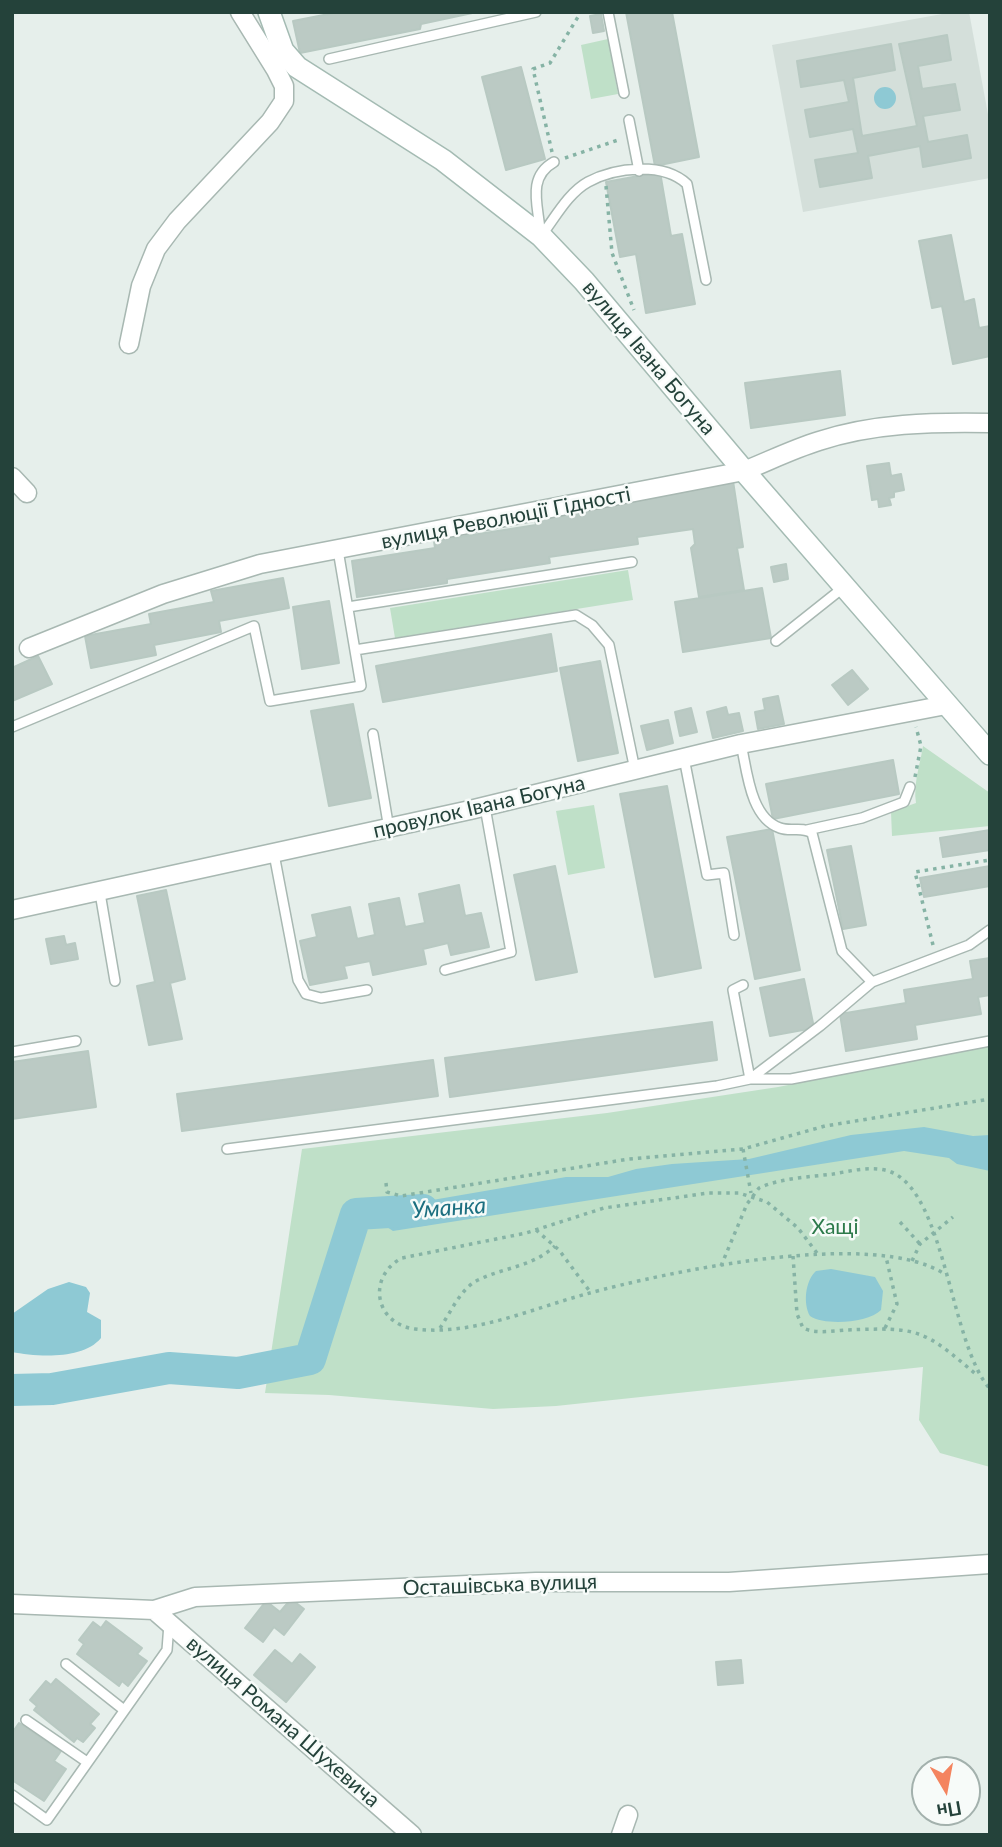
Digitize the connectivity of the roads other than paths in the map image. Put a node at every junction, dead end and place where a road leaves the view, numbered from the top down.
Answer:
1 (240, 12) edge
2 (268, 12) edge
3 (536, 12) edge
4 (608, 12) edge
5 (329, 59) dead end
6 (624, 93) dead end
7 (629, 120) dead end
8 (555, 162) road end
9 (639, 170) junction
10 (541, 236) junction
11 (706, 280) dead end
12 (129, 344) dead end
13 (990, 423) edge
14 (744, 471) junction
15 (12, 477) edge
16 (27, 493) dead end
17 (338, 550) junction
18 (632, 562) dead end
19 (844, 587) junction
20 (369, 604) junction
21 (348, 607) junction
22 (379, 610) dead end
23 (776, 641) dead end
24 (29, 648) dead end
25 (355, 650) junction
26 (939, 706) junction
27 (12, 727) edge
28 (373, 734) dead end
29 (741, 744) junction
30 (990, 754) edge
31 (684, 758) junction
32 (635, 770) junction
33 (910, 787) road end
34 (485, 807) junction
35 (389, 829) junction
36 (807, 830) junction
37 (274, 854) junction
38 (100, 893) junction
39 (12, 910) edge
40 (990, 930) edge
41 (734, 935) dead end
42 (444, 970) dead end
43 (115, 981) dead end
44 (872, 982) junction
45 (743, 985) dead end
46 (367, 990) dead end
47 (76, 1041) dead end
48 (990, 1041) edge
49 (12, 1052) edge
50 (750, 1079) junction
51 (228, 1150) dead end
52 (990, 1564) edge
53 (12, 1604) edge
54 (154, 1610) junction
55 (169, 1623) junction
56 (66, 1664) dead end
57 (124, 1710) junction
58 (26, 1720) dead end
59 (87, 1762) junction
60 (12, 1796) edge
61 (628, 1815) dead end
62 (412, 1835) edge
63 (621, 1835) edge

1 - 12 street
2 - 10 main road, вулиця Івана Богуна
3 - 5 lane
4 - 6 lane
7 - 9 lane
8 - 10 lane
9 - 10 lane
9 - 11 lane
10 - 14 main road, вулиця Івана Богуна
13 - 14 street, вулиця Революції Гідності
14 - 17 street, вулиця Революції Гідності
14 - 19 main road, вулиця Івана Богуна
15 - 16 street
17 - 21 lane
17 - 24 street, вулиця Революції Гідності
18 - 20 lane
19 - 23 lane
19 - 26 main road, вулиця Івана Богуна
20 - 21 lane
20 - 22 lane
21 - 25 lane
25 - 27 lane
25 - 32 lane
26 - 29 street, провулок Івана Богуна
26 - 30 main road, вулиця Івана Богуна
28 - 35 lane
29 - 31 street, провулок Івана Богуна
29 - 36 lane
31 - 32 street, провулок Івана Богуна
31 - 41 lane
32 - 34 street, провулок Івана Богуна
33 - 36 lane
34 - 35 street, провулок Івана Богуна
34 - 42 lane
35 - 37 street, провулок Івана Богуна
36 - 44 lane
37 - 38 street, провулок Івана Богуна
37 - 46 lane
38 - 39 street, провулок Івана Богуна
38 - 43 lane
40 - 44 lane
44 - 50 lane
45 - 50 lane
47 - 49 lane
48 - 50 lane
50 - 51 lane
52 - 54 street, Осташівська вулиця
53 - 54 street, Осташівська вулиця
54 - 55 street, вулиця Романа Шухевича
55 - 57 lane
55 - 62 street, вулиця Романа Шухевича
56 - 57 lane
57 - 59 lane
58 - 59 lane
59 - 60 lane
61 - 63 street

